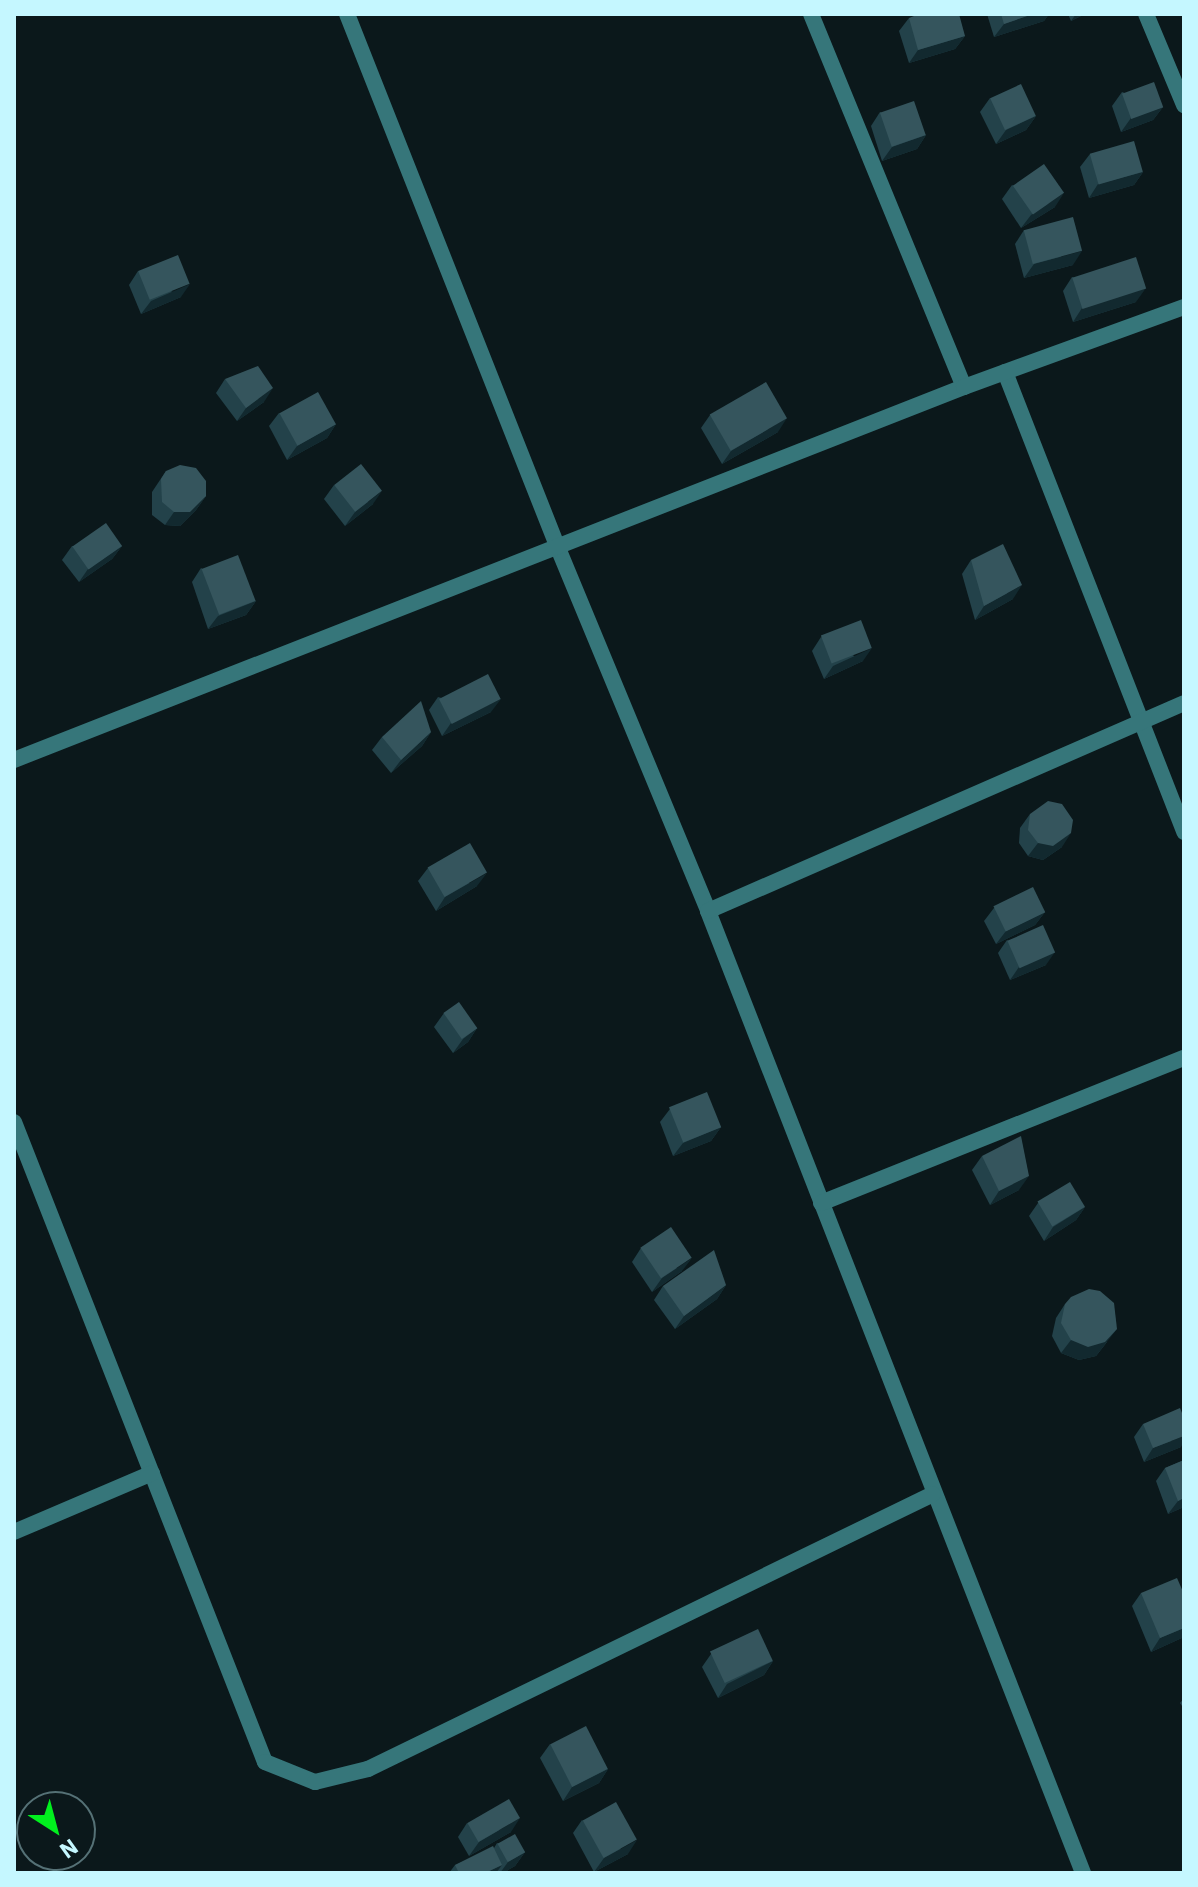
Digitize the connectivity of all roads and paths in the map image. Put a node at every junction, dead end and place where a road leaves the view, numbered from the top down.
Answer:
1 (347, 14) edge
2 (811, 14) edge
3 (1146, 14) edge
4 (1184, 105) edge
5 (1184, 307) edge
6 (1005, 372) junction
7 (964, 387) junction
8 (558, 548) junction
9 (1184, 703) edge
10 (1140, 721) junction
11 (14, 760) edge
12 (1184, 832) edge
13 (708, 911) junction
14 (1184, 1058) edge
15 (14, 1122) edge
16 (18, 1142) edge
17 (821, 1203) junction
18 (152, 1473) junction
19 (933, 1494) junction
20 (14, 1532) edge
21 (1083, 1873) edge

1 - 8 street
2 - 7 street
3 - 4 street
5 - 6 street
6 - 7 street
6 - 10 street
7 - 8 street
8 - 11 street
8 - 13 street
9 - 10 street
10 - 12 street
10 - 13 street
13 - 17 street
14 - 17 street
15 - 16 street
16 - 18 street
17 - 19 street
18 - 19 street
18 - 20 street
19 - 21 street

